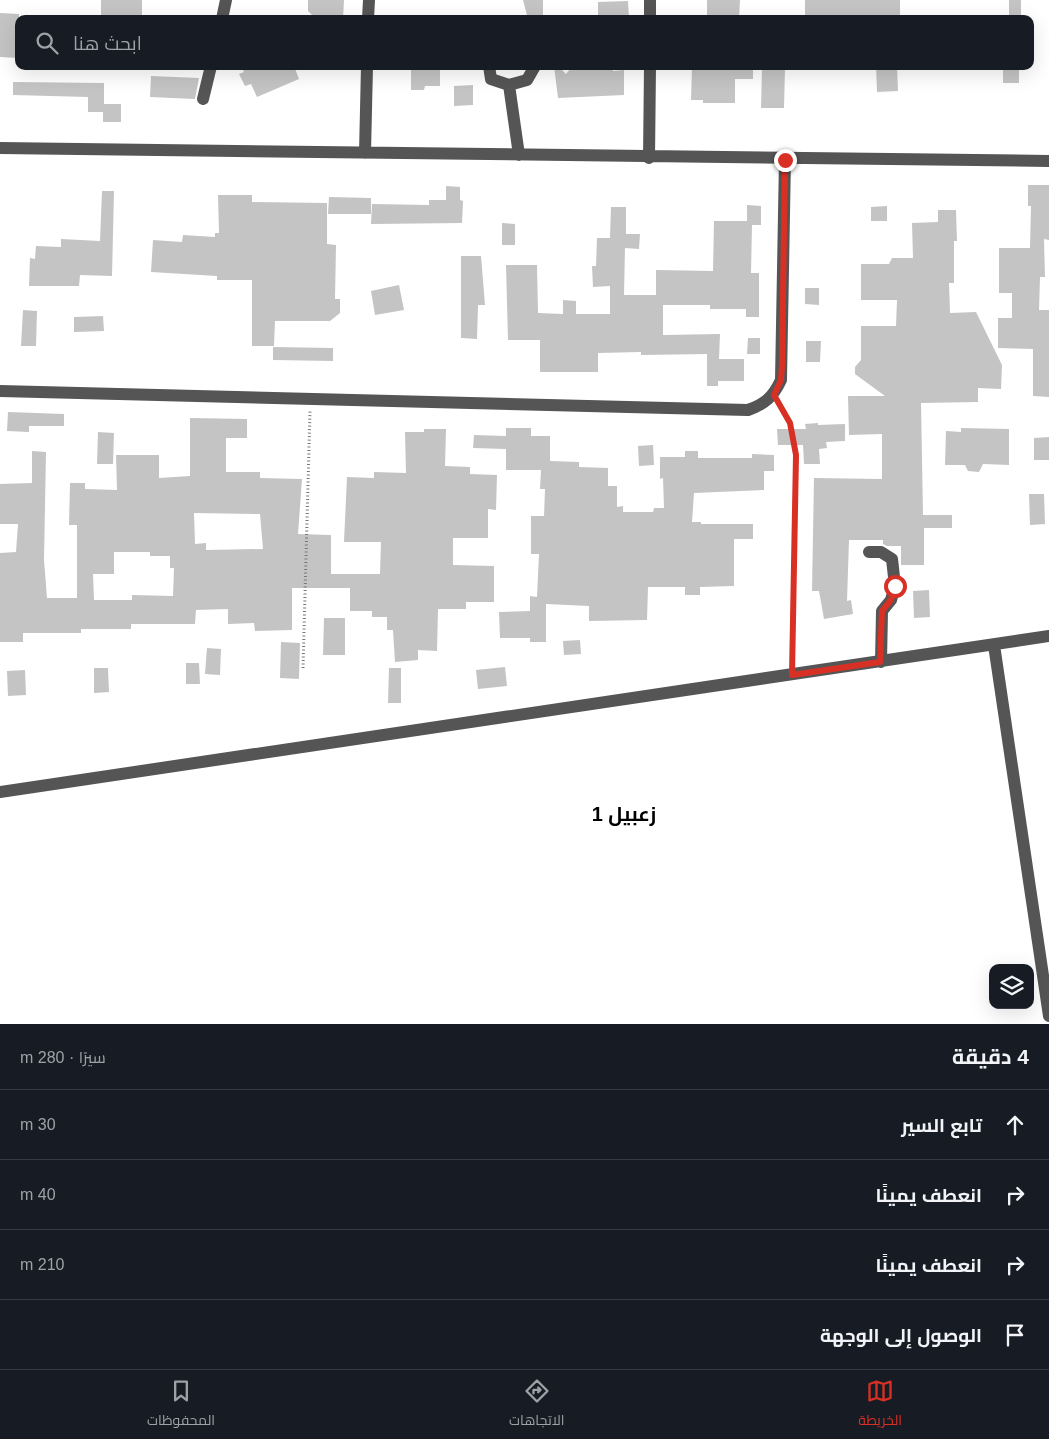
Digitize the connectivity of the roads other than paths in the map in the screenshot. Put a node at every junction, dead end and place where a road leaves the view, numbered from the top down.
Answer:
1 (226, 0) edge
2 (368, 0) edge
3 (650, 0) edge
4 (223, 15) edge
5 (368, 15) edge
6 (650, 15) edge
7 (210, 70) edge
8 (367, 70) edge
9 (490, 70) edge
10 (533, 70) edge
11 (650, 70) edge
12 (509, 86) junction
13 (203, 99) dead end
14 (0, 148) edge
15 (365, 153) junction
16 (519, 155) junction
17 (649, 158) junction
18 (785, 160) junction
19 (1049, 162) edge
20 (0, 391) edge
21 (869, 552) dead end
22 (1049, 636) edge
23 (994, 645) junction
24 (880, 662) junction
25 (0, 792) edge
26 (1045, 953) edge
27 (1049, 1016) edge

1 - 4 street
2 - 5 street
3 - 6 street
7 - 13 street
8 - 15 street
9 - 12 street
10 - 12 street
11 - 17 street
12 - 16 street
14 - 15 street
15 - 16 street
16 - 17 street
17 - 18 street
18 - 19 street
18 - 20 street
21 - 24 street
22 - 23 street
23 - 24 street
23 - 26 street
24 - 25 street
26 - 27 street

